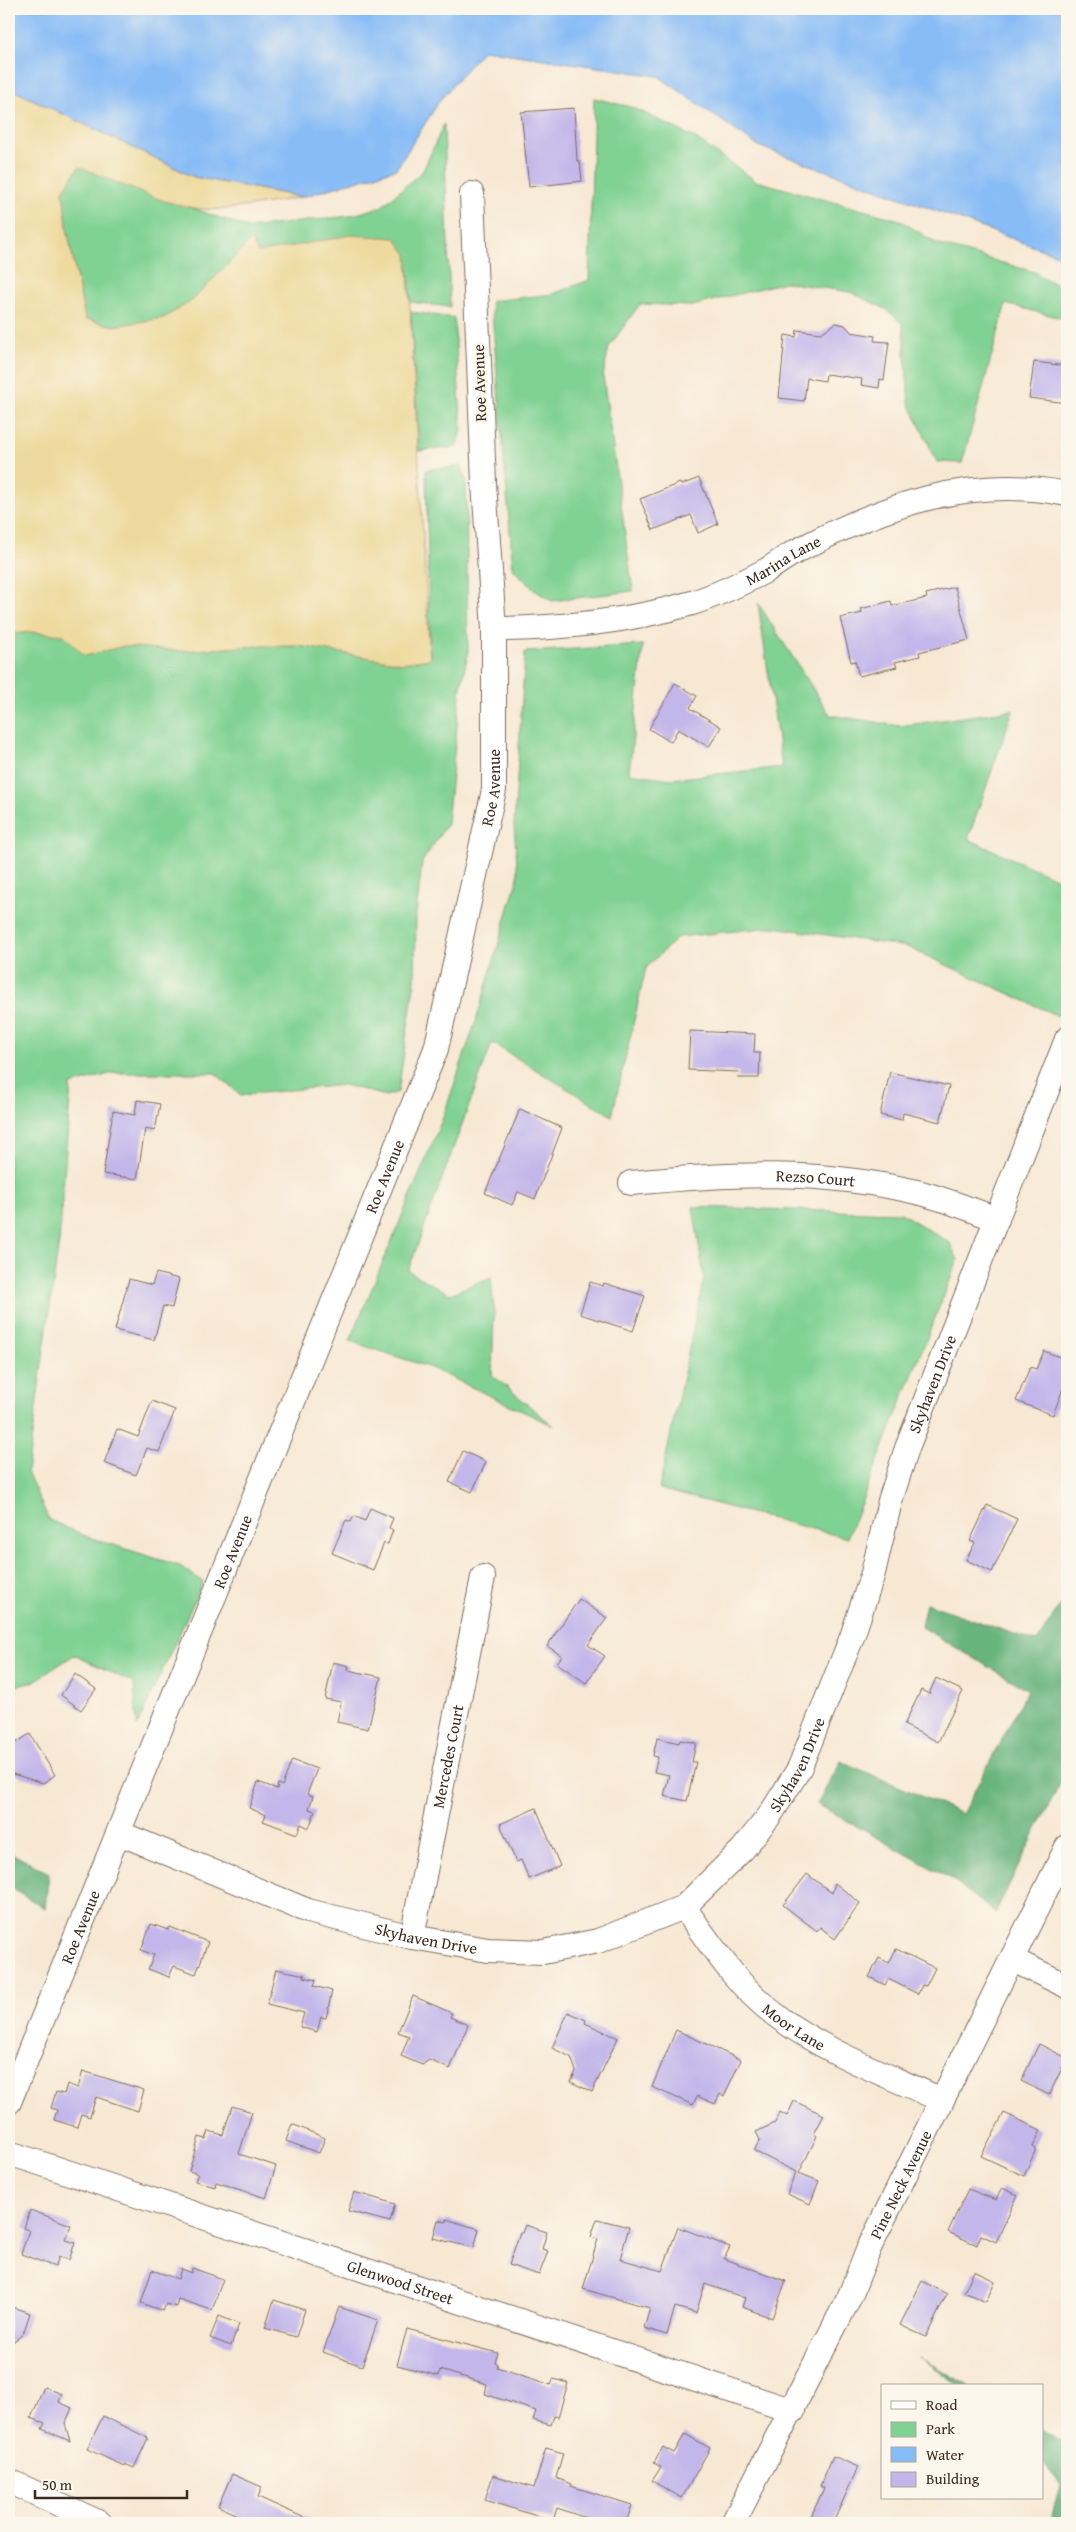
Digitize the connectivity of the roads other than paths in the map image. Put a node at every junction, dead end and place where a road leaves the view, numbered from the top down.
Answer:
1 (472, 194) dead end
2 (1067, 494) edge
3 (494, 629) junction
4 (1067, 1038) edge
5 (631, 1184) dead end
6 (997, 1219) junction
7 (483, 1577) dead end
8 (120, 1833) junction
9 (1067, 1847) edge
10 (684, 1906) junction
11 (412, 1937) junction
12 (1013, 1960) junction
13 (1067, 1986) edge
14 (941, 2100) junction
15 (9, 2102) edge
16 (9, 2154) edge
17 (793, 2411) junction
18 (9, 2481) edge
19 (100, 2523) edge
20 (733, 2523) edge

1 - 3 street, Roe Avenue
2 - 3 street, Marina Lane
3 - 8 street, Roe Avenue
4 - 6 street, Skyhaven Drive
5 - 6 street, Rezso Court
6 - 10 street, Skyhaven Drive
7 - 11 street, Mercedes Court
8 - 11 street, Skyhaven Drive
8 - 15 street, Roe Avenue
9 - 12 street, Pine Neck Avenue
10 - 11 street, Skyhaven Drive
10 - 14 street, Moor Lane
12 - 13 street
12 - 14 street, Pine Neck Avenue
14 - 17 street, Pine Neck Avenue
16 - 17 street, Glenwood Street
17 - 20 street, Pine Neck Avenue
18 - 19 street

